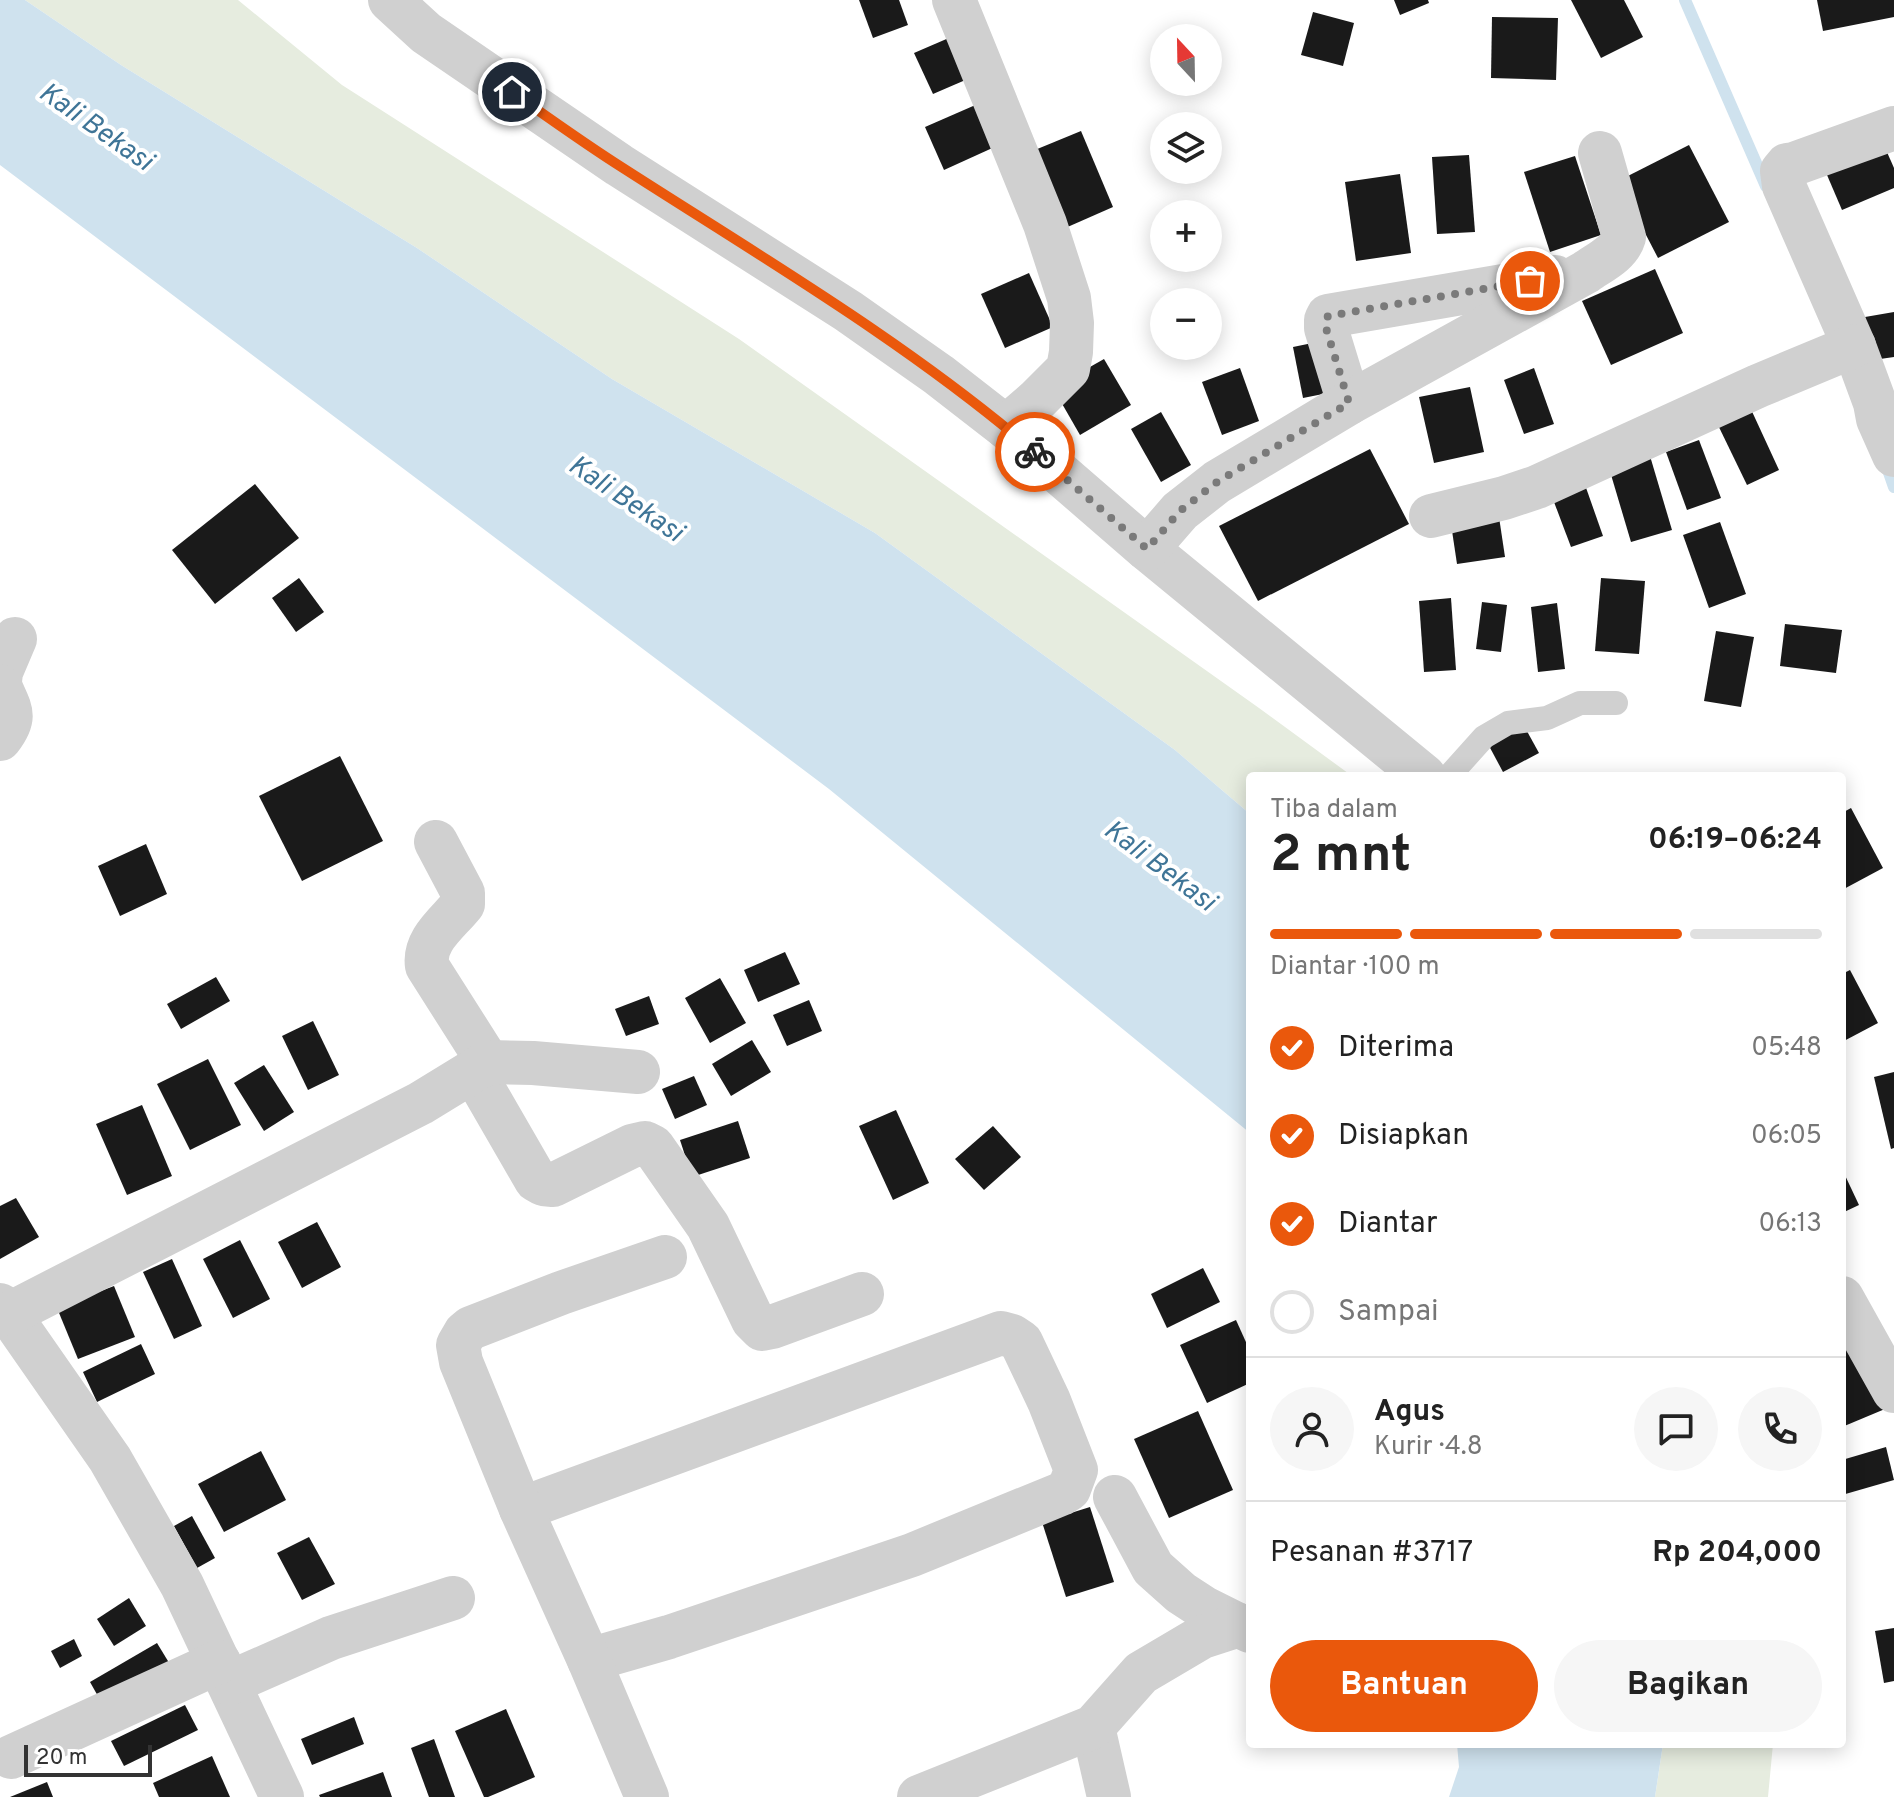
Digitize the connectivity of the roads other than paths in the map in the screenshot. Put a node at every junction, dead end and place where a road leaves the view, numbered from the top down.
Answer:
1 (390, 0) edge
2 (954, 0) edge
3 (1894, 128) edge
4 (1600, 153) dead end
5 (1586, 272) junction
6 (1854, 346) junction
7 (1349, 403) junction
8 (1006, 427) junction
9 (1889, 434) edge
10 (1431, 516) dead end
11 (1147, 549) junction
12 (15, 639) dead end
13 (0, 684) edge
14 (1616, 703) dead end
15 (0, 739) edge
16 (1419, 772) edge
17 (1453, 772) edge
18 (436, 842) dead end
19 (480, 1066) junction
20 (638, 1072) dead end
21 (665, 1257) dead end
22 (862, 1294) dead end
23 (1846, 1305) edge
24 (5, 1310) edge
25 (1894, 1391) edge
26 (1115, 1497) dead end
27 (521, 1509) junction
28 (453, 1598) dead end
29 (1245, 1628) edge
30 (589, 1660) junction
31 (224, 1672) junction
32 (1093, 1727) junction
33 (11, 1757) dead end
34 (932, 1795) edge
35 (282, 1797) edge
36 (647, 1797) edge
37 (1109, 1797) edge

1 - 8 street
2 - 8 street
3 - 6 street
4 - 5 street
5 - 7 street
5 - 7 street
6 - 9 street
6 - 10 street
7 - 11 street
8 - 11 street
11 - 16 street
12 - 13 street
13 - 15 street
14 - 17 lane
18 - 19 street
19 - 20 street
19 - 22 street
19 - 24 street
21 - 27 street
23 - 25 street
24 - 31 street
26 - 29 street
27 - 30 street
27 - 30 street
28 - 31 street
29 - 32 street
30 - 36 street
31 - 33 street
31 - 35 street
32 - 34 street
32 - 37 street

